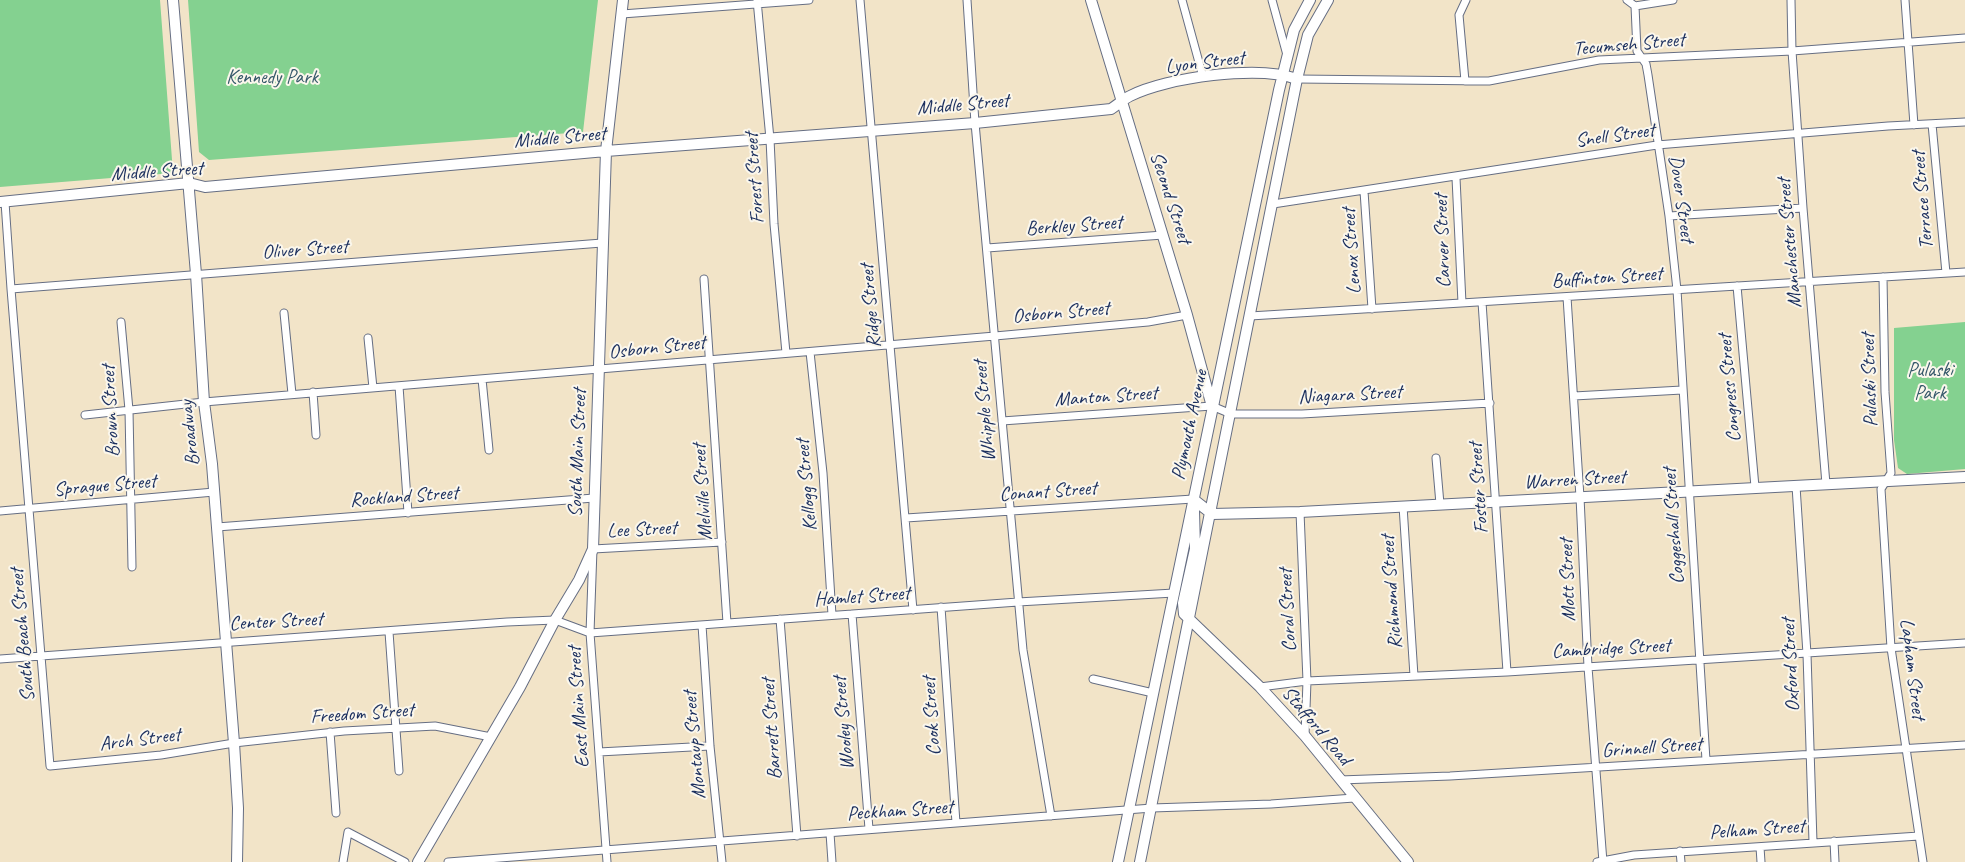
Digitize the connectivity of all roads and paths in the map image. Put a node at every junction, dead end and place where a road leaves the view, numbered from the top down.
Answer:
1 (173, 0) edge
2 (623, 0) edge
3 (809, 0) edge
4 (860, 0) edge
5 (967, 0) edge
6 (1091, 0) edge
7 (1182, 0) edge
8 (1272, 0) edge
9 (1310, 0) edge
10 (1328, 0) edge
11 (1466, 0) edge
12 (1627, 0) edge
13 (1673, 0) edge
14 (1791, 0) edge
15 (1905, 0) edge
16 (757, 2) edge
17 (1635, 6) junction
18 (622, 14) junction
19 (1965, 38) edge
20 (1909, 41) junction
21 (1792, 50) junction
22 (1287, 55) junction
23 (1642, 58) junction
24 (1283, 74) junction
25 (1204, 77) junction
26 (1297, 79) junction
27 (1465, 81) junction
28 (1121, 103) junction
29 (1965, 122) edge
30 (975, 123) junction
31 (1932, 124) junction
32 (1914, 125) junction
33 (869, 130) junction
34 (1798, 133) junction
35 (770, 139) junction
36 (1657, 145) junction
37 (606, 151) junction
38 (1456, 178) junction
39 (189, 183) junction
40 (1364, 191) junction
41 (3, 202) edge
42 (1272, 204) junction
43 (1803, 208) junction
44 (1669, 216) junction
45 (1163, 236) junction
46 (602, 243) junction
47 (987, 248) junction
48 (1965, 272) edge
49 (1946, 273) junction
50 (196, 274) junction
51 (1882, 277) junction
52 (704, 279) dead end
53 (1810, 282) junction
54 (1737, 286) junction
55 (10, 289) junction
56 (1677, 290) junction
57 (1567, 297) junction
58 (1482, 302) junction
59 (1462, 303) junction
60 (1372, 309) junction
61 (284, 313) dead end
62 (1187, 315) junction
63 (1250, 316) junction
64 (121, 322) dead end
65 (994, 336) junction
66 (368, 338) dead end
67 (890, 344) junction
68 (810, 352) junction
69 (786, 354) junction
70 (709, 359) junction
71 (598, 370) junction
72 (482, 379) junction
73 (399, 386) junction
74 (373, 388) junction
75 (1682, 390) junction
76 (313, 392) junction
77 (292, 394) junction
78 (1574, 396) junction
79 (204, 402) junction
80 (1490, 403) junction
81 (1212, 406) junction
82 (129, 410) junction
83 (1232, 414) junction
84 (85, 415) dead end
85 (1002, 421) junction
86 (316, 435) dead end
87 (489, 450) dead end
88 (1436, 458) dead end
89 (1965, 477) edge
90 (1887, 481) junction
91 (1826, 484) junction
92 (1796, 486) junction
93 (1755, 487) junction
94 (1688, 491) junction
95 (214, 492) junction
96 (1580, 497) junction
97 (594, 498) junction
98 (1193, 499) junction
99 (131, 500) junction
100 (1497, 501) junction
101 (1440, 504) junction
102 (1403, 506) junction
103 (29, 509) junction
104 (1010, 510) junction
105 (0, 511) edge
106 (1300, 512) junction
107 (408, 513) junction
108 (1212, 514) junction
109 (906, 518) junction
110 (217, 527) junction
111 (722, 542) junction
112 (593, 549) junction
113 (132, 567) dead end
114 (1174, 593) junction
115 (1018, 602) junction
116 (941, 607) junction
117 (913, 610) junction
118 (852, 614) junction
119 (832, 615) junction
120 (780, 619) junction
121 (1191, 619) junction
122 (555, 620) junction
123 (727, 623) junction
124 (702, 625) junction
125 (389, 632) junction
126 (590, 633) junction
127 (225, 641) junction
128 (1965, 643) edge
129 (1891, 648) junction
130 (1807, 654) junction
131 (42, 656) junction
132 (0, 659) edge
133 (1699, 660) junction
134 (1588, 667) junction
135 (1507, 672) junction
136 (1414, 676) junction
137 (1093, 679) dead end
138 (1307, 681) junction
139 (1260, 686) junction
140 (1153, 693) junction
141 (396, 728) junction
142 (330, 732) junction
143 (1305, 736) junction
144 (491, 737) junction
145 (234, 743) junction
146 (1965, 745) edge
147 (710, 746) junction
148 (1907, 749) junction
149 (599, 752) junction
150 (1811, 755) junction
151 (1706, 760) junction
152 (50, 766) joint
153 (1597, 767) junction
154 (398, 771) dead end
155 (1340, 780) junction
156 (1354, 798) junction
157 (1152, 808) junction
158 (1129, 810) junction
159 (336, 812) dead end
160 (1051, 816) junction
161 (956, 823) junction
162 (869, 829) junction
163 (830, 833) junction
164 (797, 836) junction
165 (1920, 836) junction
166 (721, 841) junction
167 (1834, 841) junction
168 (1814, 842) junction
169 (1760, 847) junction
170 (606, 849) junction
171 (1680, 851) junction
172 (1601, 861) edge
173 (237, 862) edge
174 (344, 862) edge
175 (405, 862) edge
176 (418, 862) edge
177 (448, 862) edge
178 (607, 862) edge
179 (722, 862) edge
180 (832, 862) edge
181 (1118, 862) edge
182 (1140, 862) edge
183 (1408, 862) edge
184 (1681, 862) edge
185 (1761, 862) edge
186 (1835, 862) edge
187 (1923, 862) edge

1 - 39 main road, Broadway
2 - 18 main road, South Main Street
3 - 16 street
4 - 33 street, Ridge Street
5 - 30 street, Whipple Street
6 - 28 main road, Second Street
7 - 25 street
8 - 22 street
9 - 22 main road, Plymouth Avenue
10 - 26 main road, Plymouth Avenue
11 - 27 street
12 - 17 street
13 - 17 street
14 - 21 street, Manchester Street
15 - 20 street
16 - 18 street
16 - 35 street, Forest Street
17 - 23 street, Dover Street
18 - 37 main road, South Main Street
19 - 20 street, Tecumseh Street
20 - 21 street, Tecumseh Street
20 - 32 street
21 - 23 street, Tecumseh Street
21 - 34 street, Manchester Street
22 - 24 main road, Plymouth Avenue
23 - 27 street, Tecumseh Street
23 - 36 street, Dover Street
24 - 25 main road, Lyon Street
24 - 26 main road, Lyon Street
24 - 81 main road, Plymouth Avenue
25 - 28 main road, Lyon Street
26 - 27 street, Tecumseh Street
26 - 42 main road, Plymouth Avenue
28 - 30 main road, Middle Street
28 - 45 main road, Second Street
29 - 31 street, Snell Street
30 - 33 main road, Middle Street
30 - 47 street, Whipple Street
31 - 32 street, Snell Street
31 - 49 street, Terrace Street
32 - 34 street, Snell Street
33 - 35 main road, Middle Street
33 - 67 street, Ridge Street
34 - 36 street, Snell Street
34 - 43 street, Manchester Street
35 - 37 main road, Middle Street
35 - 69 street, Forest Street
36 - 38 street, Snell Street
36 - 44 street, Dover Street
37 - 39 main road, Middle Street
37 - 46 main road, South Main Street
38 - 40 street, Snell Street
38 - 59 street, Carver Street
39 - 41 main road, Middle Street
39 - 50 main road, Broadway
40 - 42 street, Snell Street
40 - 60 street, Lenox Street
41 - 55 street, South Beach Street
42 - 63 main road, Plymouth Avenue
43 - 44 street
43 - 53 street, Manchester Street
44 - 56 street, Dover Street
45 - 47 street, Berkley Street
45 - 62 main road, Second Street
46 - 50 street, Oliver Street
46 - 71 main road, South Main Street
47 - 65 street, Whipple Street
48 - 49 street, Buffinton Street
49 - 51 street, Buffinton Street
50 - 55 street, Oliver Street
50 - 79 main road, Broadway
51 - 53 street, Buffinton Street
51 - 90 street, Pulaski Street
52 - 70 street, Melville Street
53 - 54 street, Buffinton Street
53 - 91 street, Manchester Street
54 - 56 street, Buffinton Street
54 - 93 street, Congress Street
55 - 103 street, South Beach Street
56 - 57 street, Buffinton Street
56 - 75 street, Coggeshall Street
57 - 58 street, Buffinton Street
57 - 78 street, Mott Street
58 - 59 street, Buffinton Street
58 - 80 street, Foster Street
59 - 60 street, Buffinton Street
60 - 63 street, Buffinton Street
61 - 77 street
62 - 65 street, Osborn Street
62 - 81 main road, Second Street
63 - 83 main road, Plymouth Avenue
64 - 82 street, Brown Street
65 - 67 street, Osborn Street
65 - 85 street, Whipple Street
66 - 74 street
67 - 68 street, Osborn Street
67 - 109 street, Ridge Street
68 - 69 street, Osborn Street
68 - 119 street, Kellogg Street
69 - 70 street, Osborn Street
70 - 71 street, Osborn Street
70 - 111 street, Melville Street
71 - 72 street, Osborn Street
71 - 97 main road, South Main Street
72 - 73 street, Osborn Street
72 - 87 street
73 - 74 street, Osborn Street
73 - 107 street
74 - 76 street, Osborn Street
75 - 78 street
75 - 94 street, Coggeshall Street
76 - 77 street, Osborn Street
76 - 86 street
77 - 79 street, Osborn Street
78 - 96 street, Mott Street
79 - 82 street, Osborn Street
79 - 95 main road, Broadway
80 - 83 street, Niagara Street
80 - 100 street, Foster Street
81 - 83 street, Niagara Street
81 - 85 street, Manton Street
81 - 98 main road, Plymouth Avenue
82 - 84 street, Osborn Street
82 - 99 street, Brown Street
83 - 108 main road, Plymouth Avenue
85 - 104 street, Whipple Street
88 - 101 street
89 - 90 main road, Warren Street
90 - 91 main road, Warren Street
90 - 129 street, Lapham Street
91 - 92 main road, Warren Street
92 - 93 main road, Warren Street
92 - 130 street, Oxford Street
93 - 94 main road, Warren Street
94 - 96 main road, Warren Street
94 - 133 street, Coggeshall Street
95 - 99 street, Sprague Street
95 - 110 main road, Broadway
96 - 100 main road, Warren Street
96 - 134 street, Mott Street
97 - 107 street, Rockland Street
97 - 112 main road, South Main Street
98 - 104 street, Conant Street
98 - 108 main road
98 - 114 main road, Plymouth Avenue
98 - 121 main road
99 - 103 street, Sprague Street
99 - 113 street, Brown Street
100 - 101 main road, Warren Street
100 - 135 street, Foster Street
101 - 102 main road, Warren Street
102 - 106 main road, Warren Street
102 - 136 street, Richmond Street
103 - 105 street, Sprague Street
103 - 131 street, South Beach Street
104 - 109 street, Conant Street
104 - 115 street, Whipple Street
106 - 108 main road, Warren Street
106 - 138 street, Coral Street
107 - 110 street, Rockland Street
108 - 121 main road, Plymouth Avenue
109 - 117 street, Ridge Street
110 - 127 main road, Broadway
111 - 112 street, Lee Street
111 - 123 street, Melville Street
112 - 122 main road, South Main Street
112 - 126 street, East Main Street
114 - 115 street, Hamlet Street
114 - 140 main road, Plymouth Avenue
115 - 116 street, Hamlet Street
115 - 160 street, Whipple Street
116 - 117 street, Hamlet Street
116 - 161 street, Cook Street
117 - 118 street, Hamlet Street
118 - 119 street, Hamlet Street
118 - 162 street, Wooley Street
119 - 120 street, Hamlet Street
120 - 123 street, Hamlet Street
120 - 164 street, Barrett Street
121 - 139 main road, Stafford Road
121 - 157 main road, Plymouth Avenue
122 - 125 street, Center Street
122 - 126 street, Hamlet Street
122 - 144 main road, South Main Street
123 - 124 street, Hamlet Street
124 - 126 street, Hamlet Street
124 - 147 street, Montaup Street
125 - 127 street, Center Street
125 - 141 street
126 - 149 street, East Main Street
127 - 131 street, Center Street
127 - 145 main road, Broadway
128 - 129 street, Cambridge Street
129 - 130 street, Cambridge Street
129 - 148 street, Lapham Street
130 - 133 street, Cambridge Street
130 - 150 street, Oxford Street
131 - 132 street, Center Street
131 - 152 street, South Beach Street
133 - 134 street, Cambridge Street
133 - 151 street, Coggeshall Street
134 - 135 street, Cambridge Street
134 - 153 street, Mott Street
135 - 136 street, Cambridge Street
136 - 138 street, Cambridge Street
137 - 140 street
138 - 139 street, Cambridge Street
138 - 143 street, Coral Street
139 - 143 main road, Stafford Road
140 - 158 main road, Plymouth Avenue
141 - 142 street, Freedom Street
141 - 144 street, Freedom Street
141 - 154 street
142 - 145 street, Freedom Street
142 - 159 street
143 - 155 main road, Stafford Road
144 - 176 main road, South Main Street
145 - 152 street, Arch Street
145 - 173 main road, Broadway
146 - 148 street, Grinnell Street
147 - 149 street
147 - 166 street, Montaup Street
148 - 150 street, Grinnell Street
148 - 165 street, Lapham Street
149 - 170 street, East Main Street
150 - 151 street, Grinnell Street
150 - 168 street, Oxford Street
151 - 153 street, Grinnell Street
153 - 155 street, Grinnell Street
153 - 172 street, Mott Street
155 - 156 main road, Stafford Road
156 - 157 street, Peckham Street
156 - 183 main road, Stafford Road
157 - 158 street, Peckham Street
157 - 182 main road, Plymouth Avenue
158 - 160 street, Peckham Street
158 - 181 main road, Plymouth Avenue
160 - 161 street, Peckham Street
161 - 162 street, Peckham Street
162 - 163 street, Peckham Street
163 - 164 street, Peckham Street
163 - 180 street
164 - 166 street, Peckham Street
165 - 167 street, Pelham Street
165 - 187 street, Lapham Street
166 - 170 street, Peckham Street
166 - 179 street, Montaup Street
167 - 168 street, Pelham Street
167 - 186 street
168 - 169 street, Pelham Street
169 - 171 street, Pelham Street
169 - 185 street
170 - 177 street, Peckham Street
170 - 178 street, East Main Street
171 - 172 street, Pelham Street
171 - 184 street
174 - 175 street

